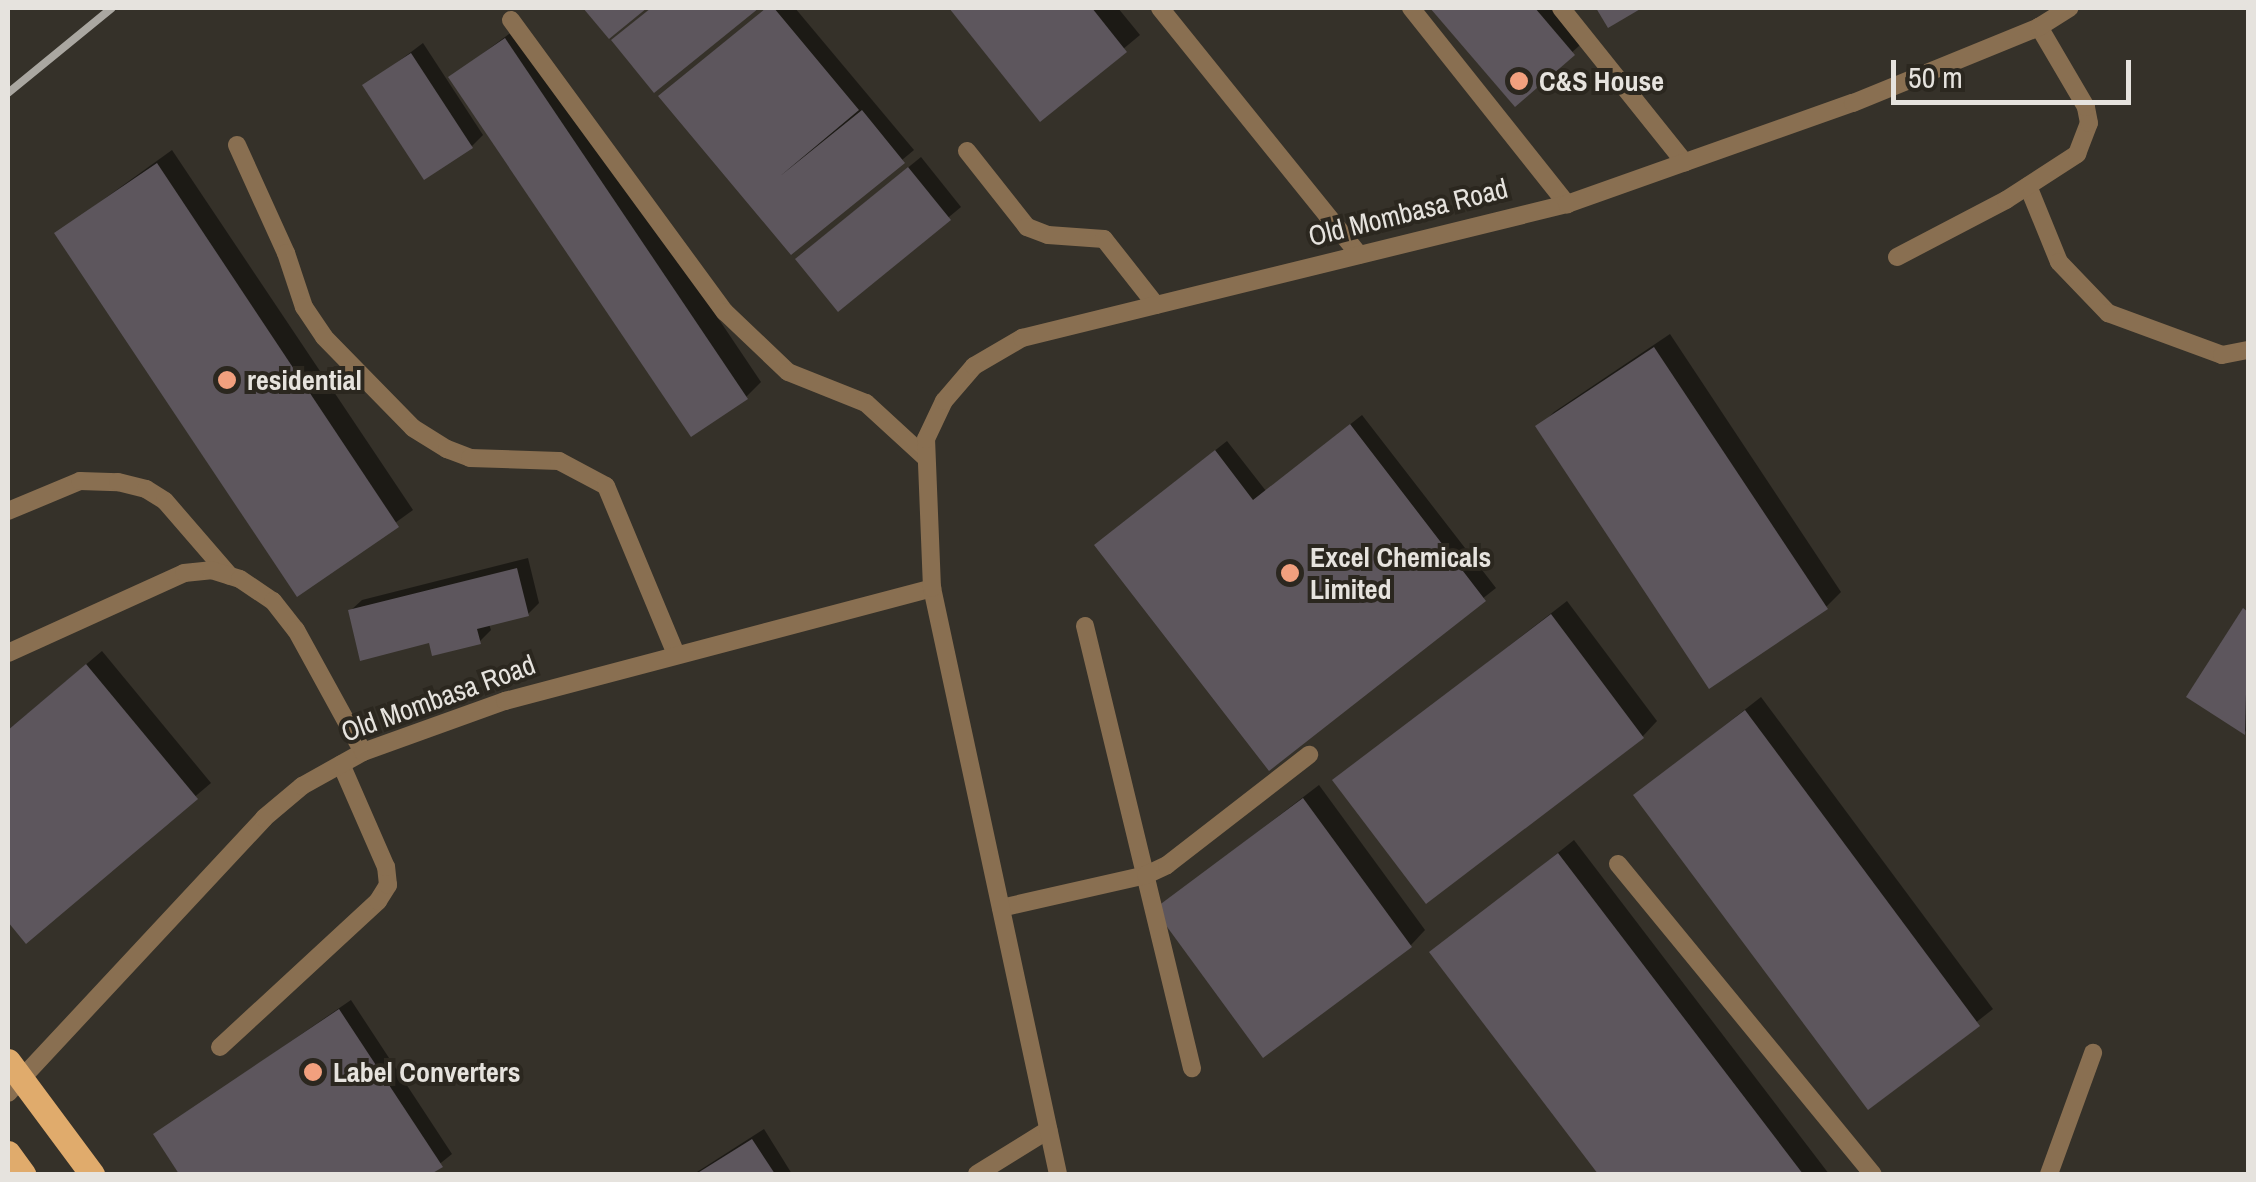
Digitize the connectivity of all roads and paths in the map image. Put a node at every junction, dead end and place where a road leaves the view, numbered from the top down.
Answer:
1 (1160, 8) edge
2 (1410, 8) edge
3 (1561, 8) edge
4 (2069, 8) edge
5 (511, 20) dead end
6 (2038, 28) junction
7 (238, 145) dead end
8 (967, 150) dead end
9 (1686, 162) junction
10 (2028, 186) junction
11 (1567, 204) junction
12 (1359, 255) junction
13 (1897, 257) dead end
14 (1156, 305) junction
15 (2248, 350) edge
16 (925, 457) junction
17 (8, 511) edge
18 (230, 576) junction
19 (932, 588) junction
20 (1084, 626) dead end
21 (8, 653) edge
22 (676, 654) junction
23 (362, 752) junction
24 (1310, 755) dead end
25 (341, 764) junction
26 (1618, 864) dead end
27 (1146, 875) junction
28 (1002, 908) junction
29 (220, 1048) dead end
30 (2093, 1053) dead end
31 (1192, 1068) dead end
32 (12, 1077) edge
33 (1048, 1130) junction
34 (92, 1174) edge
35 (977, 1174) edge
36 (1058, 1174) edge
37 (1873, 1174) edge
38 (2049, 1174) edge

1 - 12 lane
2 - 11 lane
3 - 9 lane
4 - 6 lane, Old Mombasa Road
5 - 16 lane
6 - 9 lane, Old Mombasa Road
6 - 10 lane
7 - 22 lane
8 - 14 lane
9 - 11 lane, Old Mombasa Road
10 - 13 lane
10 - 15 lane
11 - 12 lane, Old Mombasa Road
12 - 14 lane, Old Mombasa Road
14 - 16 lane, Old Mombasa Road
16 - 19 lane, Old Mombasa Road
17 - 18 lane
18 - 21 lane
18 - 23 lane
19 - 22 lane, Old Mombasa Road
19 - 28 lane, Old Mombasa Road
20 - 27 lane
22 - 23 lane, Old Mombasa Road
23 - 25 lane, Old Mombasa Road
24 - 27 lane
25 - 29 lane
25 - 32 lane, Old Mombasa Road
26 - 37 lane
27 - 28 lane
27 - 31 lane
28 - 33 lane, Old Mombasa Road
30 - 38 lane
32 - 34 main road, Old Mombasa Road
33 - 35 lane
33 - 36 lane, Old Mombasa Road

